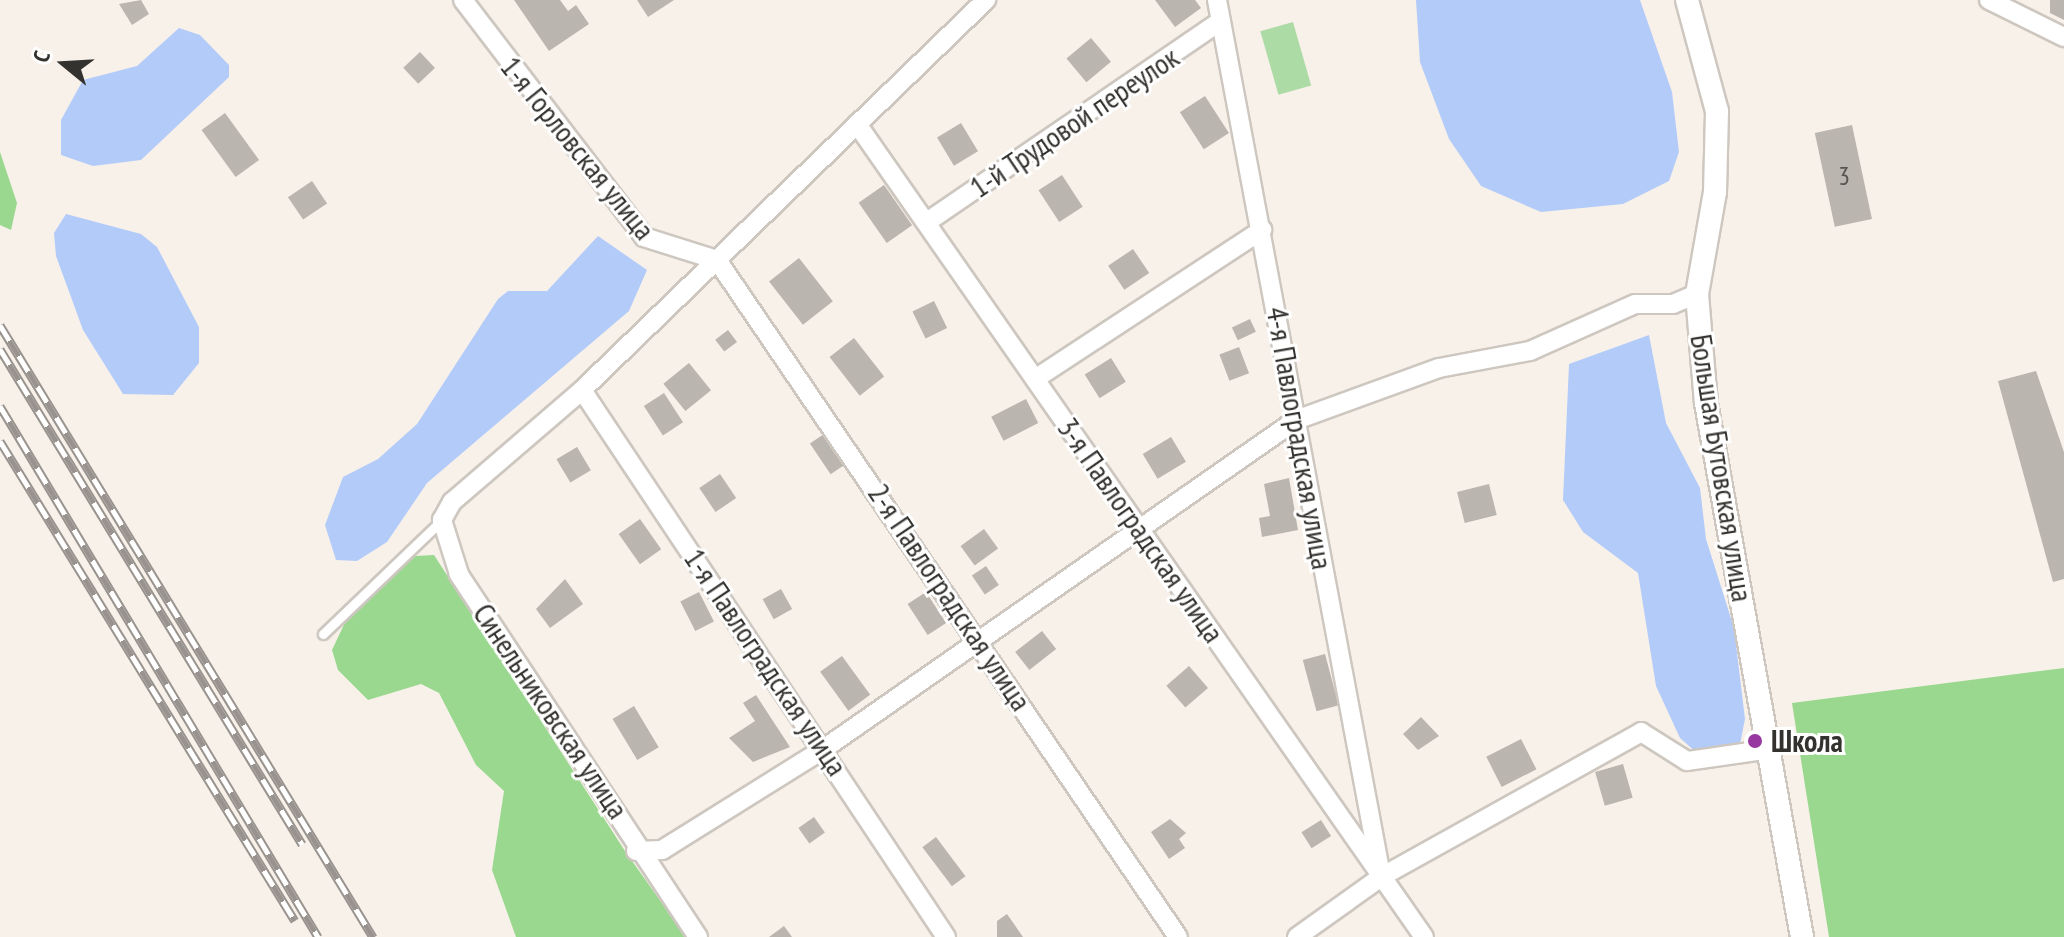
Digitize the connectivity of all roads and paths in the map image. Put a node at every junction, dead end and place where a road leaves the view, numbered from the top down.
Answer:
1 (463, 0) edge
2 (986, 0) edge
3 (1217, 0) edge
4 (1687, 0) edge
5 (1989, 0) edge
6 (1221, 21) junction
7 (2064, 37) edge
8 (857, 124) junction
9 (927, 222) junction
10 (1262, 230) junction
11 (717, 260) junction
12 (1697, 294) junction
13 (1035, 379) junction
14 (582, 390) junction
15 (1296, 420) junction
16 (442, 520) junction
17 (1141, 529) junction
18 (323, 634) dead end
19 (982, 643) junction
20 (825, 748) junction
21 (1770, 749) junction
22 (636, 851) junction
23 (1381, 877) junction
24 (698, 937) edge
25 (946, 937) edge
26 (1178, 937) edge
27 (1297, 937) edge
28 (1424, 937) edge
29 (1802, 937) edge

1 - 11 street, 1-я Горловская улица
2 - 8 street
3 - 6 street, 4-я Павлоградская улица
4 - 12 street, Большая Бутовская улица
5 - 7 street
6 - 9 street, 1-й Трудовой переулок
6 - 10 street, 4-я Павлоградская улица
8 - 9 street, 3-я Павлоградская улица
8 - 11 street
9 - 13 street, 3-я Павлоградская улица
10 - 13 street
10 - 15 street, 4-я Павлоградская улица
11 - 14 street
11 - 19 street, 2-я Павлоградская улица
12 - 15 street
12 - 21 street, Большая Бутовская улица
13 - 17 street, 3-я Павлоградская улица
14 - 16 street
14 - 20 street, 1-я Павлоградская улица
15 - 17 street
15 - 23 street, 4-я Павлоградская улица
16 - 18 lane
16 - 22 street, Синельниковская улица
17 - 19 street
17 - 23 street, 3-я Павлоградская улица
19 - 20 street
19 - 26 street, 2-я Павлоградская улица
20 - 22 street
20 - 25 street, 1-я Павлоградская улица
21 - 23 street
21 - 29 street, Большая Бутовская улица
22 - 24 street, Синельниковская улица
23 - 27 street
23 - 28 street, 3-я Павлоградская улица

